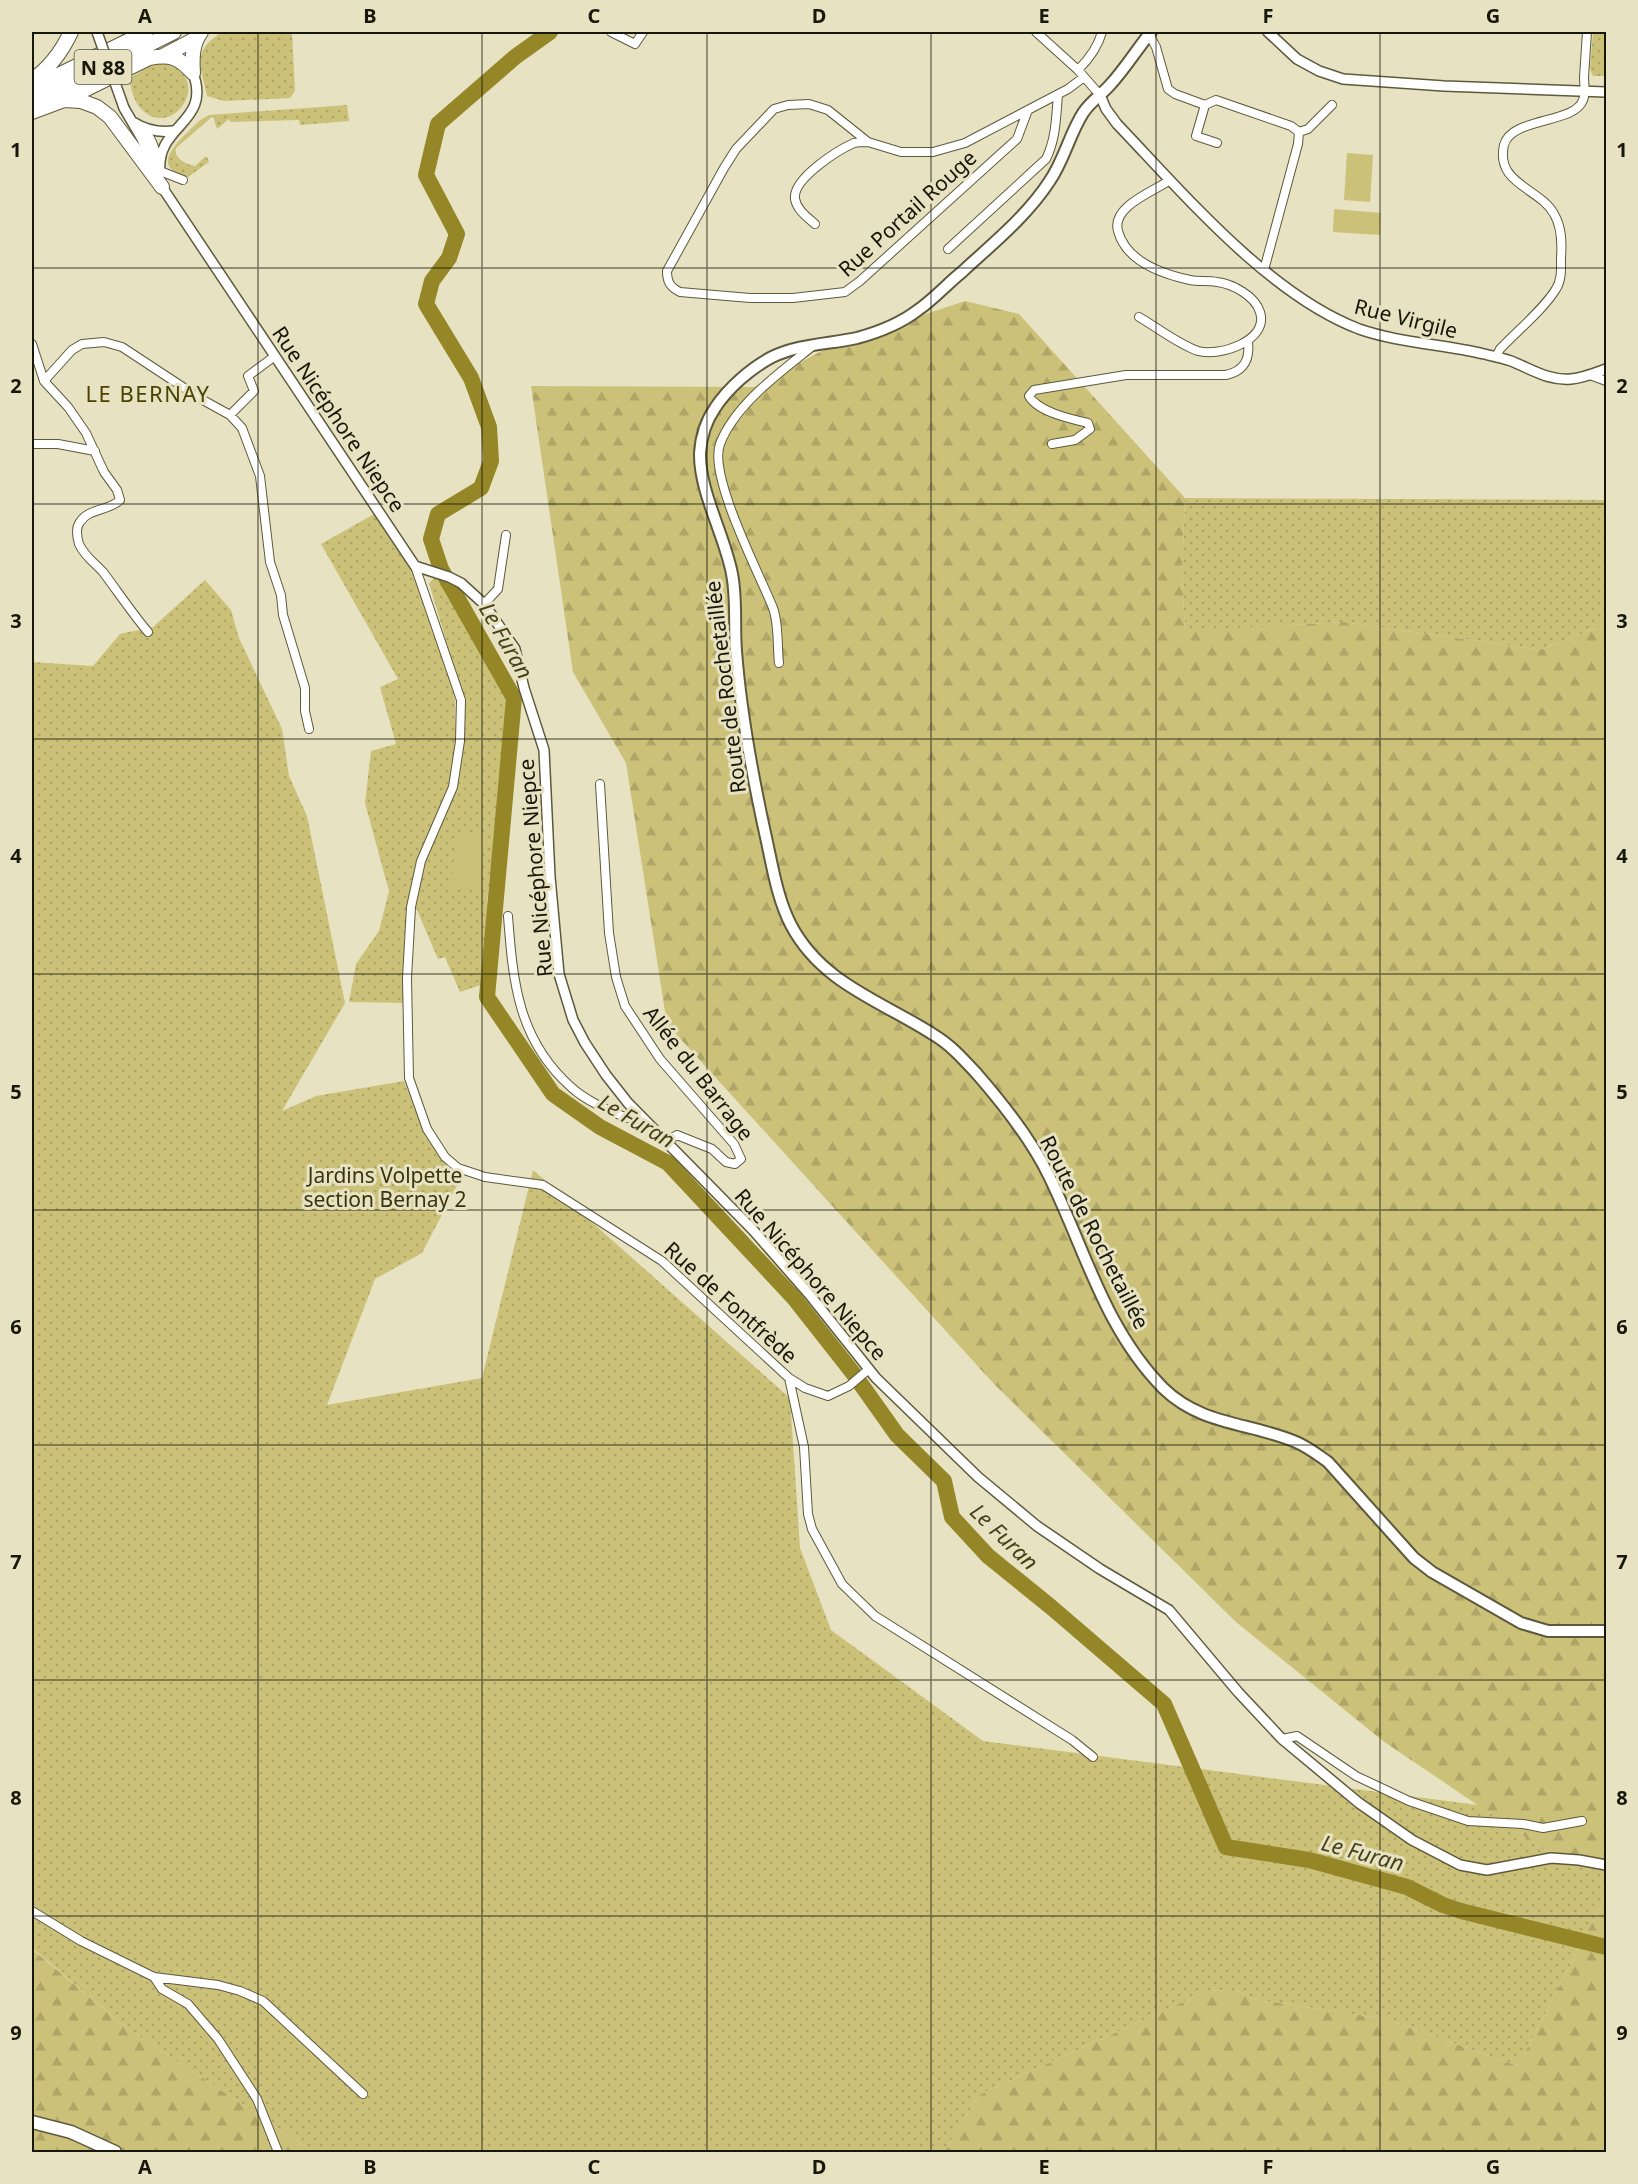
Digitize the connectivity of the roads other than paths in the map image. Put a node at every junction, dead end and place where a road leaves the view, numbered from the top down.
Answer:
1 (71, 32) edge
2 (97, 32) edge
3 (146, 32) edge
4 (174, 32) edge
5 (612, 32) edge
6 (643, 32) edge
7 (1036, 32) edge
8 (1102, 32) edge
9 (1268, 32) edge
10 (1587, 32) edge
11 (1150, 33) edge
12 (199, 34) edge
13 (163, 56) junction
14 (193, 73) junction
15 (1081, 74) junction
16 (32, 80) edge
17 (32, 88) edge
18 (1584, 91) junction
19 (1606, 92) edge
20 (1058, 95) junction
21 (1100, 95) junction
22 (64, 100) junction
23 (32, 103) edge
24 (1205, 105) junction
25 (1332, 105) dead end
26 (1028, 110) junction
27 (32, 111) edge
28 (131, 121) junction
29 (145, 129) junction
30 (173, 131) junction
31 (1299, 132) junction
32 (868, 142) junction
33 (1217, 143) dead end
34 (160, 168) junction
35 (183, 180) dead end
36 (1170, 180) junction
37 (162, 187) junction
38 (815, 224) dead end
39 (948, 249) dead end
40 (1264, 270) junction
41 (1139, 317) dead end
42 (1248, 342) junction
43 (32, 344) edge
44 (815, 345) junction
45 (275, 356) junction
46 (1496, 357) junction
47 (1606, 369) edge
48 (36, 370) edge
49 (1590, 375) junction
50 (44, 381) junction
51 (1606, 381) edge
52 (230, 415) junction
53 (32, 444) edge
54 (1052, 444) dead end
55 (95, 451) junction
56 (506, 535) dead end
57 (415, 566) junction
58 (484, 604) junction
59 (148, 632) dead end
60 (779, 663) dead end
61 (309, 729) dead end
62 (600, 784) dead end
63 (508, 916) dead end
64 (639, 1114) junction
65 (667, 1141) junction
66 (867, 1371) junction
67 (789, 1378) junction
68 (1606, 1631) edge
69 (1282, 1738) junction
70 (1093, 1757) dead end
71 (1582, 1821) dead end
72 (1606, 1865) edge
73 (32, 1911) edge
74 (154, 1977) junction
75 (363, 2094) dead end
76 (32, 2122) edge
77 (116, 2152) edge
78 (278, 2152) edge

1 - 16 highway
2 - 28 street, bridge
3 - 17 highway, N 88
4 - 23 highway, N 88
5 - 6 street
7 - 15 street
8 - 15 street, Rue Portail Rouge
9 - 18 street
10 - 18 street
11 - 21 main road, Route de Rochetaillée
11 - 24 street
12 - 13 highway
12 - 14 highway
13 - 14 highway
13 - 22 highway
14 - 30 street
15 - 20 street, Rue Portail Rouge
15 - 21 street
18 - 19 street
18 - 46 street
20 - 26 street, Rue Portail Rouge
20 - 39 street
21 - 36 street, Rue Virgile
21 - 44 main road, Route de Rochetaillée
22 - 27 highway
22 - 37 highway
24 - 31 street
24 - 33 street
25 - 31 street
26 - 32 street, Rue Portail Rouge
26 - 32 street, Rue Portail Rouge
28 - 29 street
28 - 37 street
29 - 30 street
29 - 34 street
30 - 34 street
31 - 40 street
32 - 38 street
34 - 35 street
34 - 37 street
36 - 40 street, Rue Virgile
36 - 42 street
37 - 45 street, Rue Nicéphore Niepce
40 - 46 street, Rue Virgile
41 - 42 street
42 - 54 street
43 - 48 street
44 - 60 street
44 - 68 main road, Route de Rochetaillée
45 - 52 street
45 - 57 street, Rue Nicéphore Niepce
46 - 49 street, Rue Virgile
47 - 49 street, Rue Virgile
48 - 50 street
49 - 51 street
50 - 52 street
50 - 55 street
52 - 61 street
53 - 55 street
55 - 59 street
56 - 58 street
57 - 58 street, Rue Nicéphore Niepce
57 - 67 street, Rue de Fontfrède
58 - 64 street, Rue Nicéphore Niepce
62 - 65 street, Allée du Barrage
63 - 64 street
64 - 65 street, Rue Nicéphore Niepce
65 - 66 street, Rue Nicéphore Niepce
66 - 67 street
66 - 69 street, Rue Nicéphore Niepce
67 - 70 street, Rue de Fontfrède
69 - 71 street
69 - 72 street, Rue Nicéphore Niepce
73 - 74 street
74 - 75 street
74 - 78 street
76 - 77 main road

